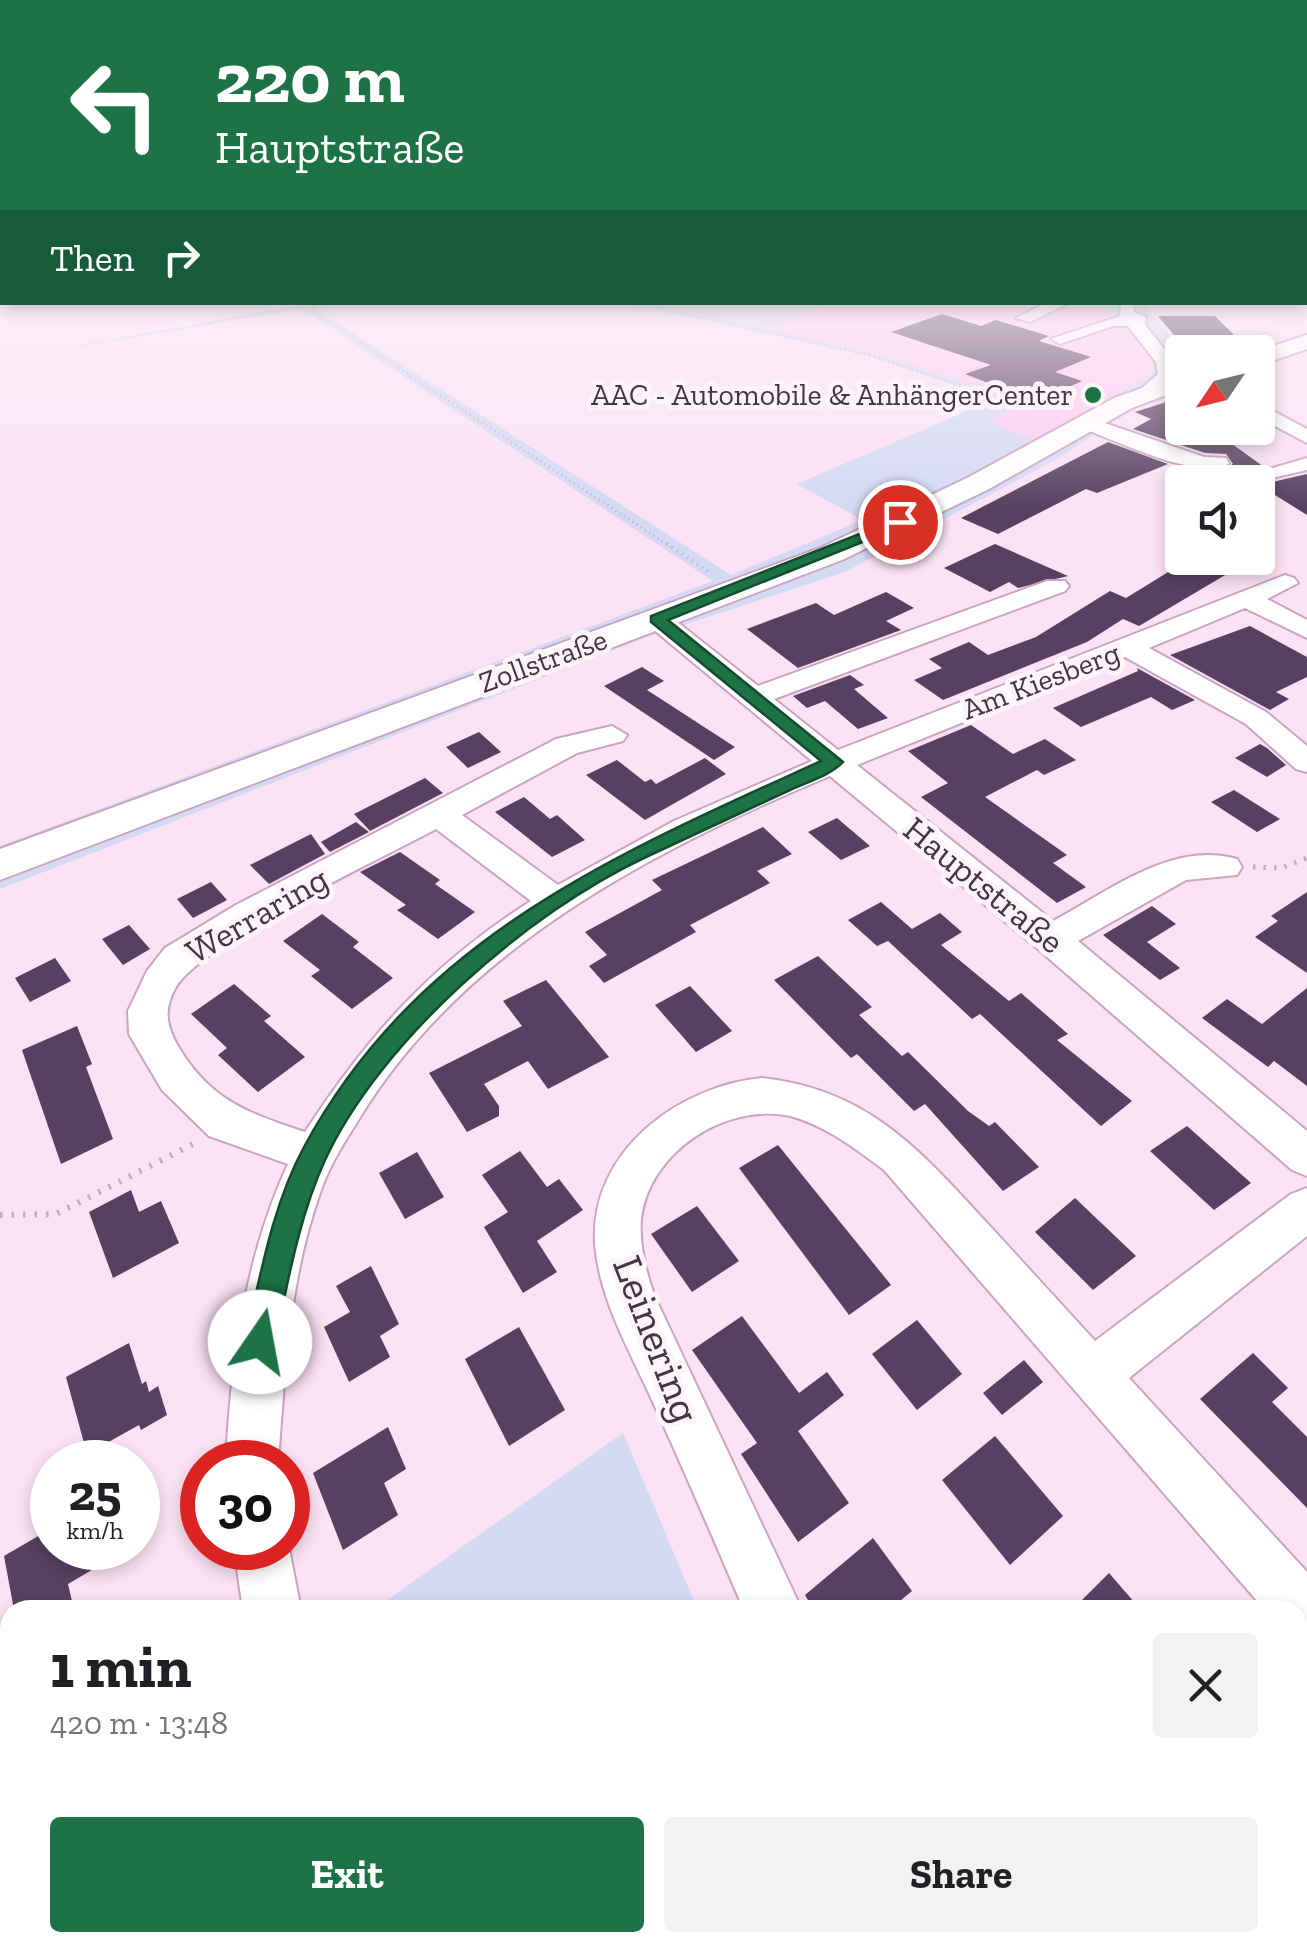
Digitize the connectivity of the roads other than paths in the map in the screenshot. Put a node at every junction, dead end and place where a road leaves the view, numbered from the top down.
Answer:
1 (1093, 327) edge
2 (1139, 327) edge
3 (1142, 327) edge
4 (1060, 339) dead end
5 (1307, 342) edge
6 (1165, 349) edge
7 (1275, 353) edge
8 (1165, 387) edge
9 (1144, 395) junction
10 (1275, 419) edge
11 (1091, 420) junction
12 (1307, 437) edge
13 (1218, 464) dead end
14 (1307, 464) edge
15 (1275, 471) edge
16 (1285, 584) dead end
17 (1056, 586) dead end
18 (1247, 598) junction
19 (657, 619) junction
20 (1307, 630) edge
21 (1127, 648) junction
22 (754, 696) junction
23 (612, 735) dead end
24 (834, 762) junction
25 (1307, 762) edge
26 (438, 814) junction
27 (0, 865) edge
28 (1225, 867) road end
29 (554, 900) junction
30 (1051, 939) junction
31 (314, 1154) junction
32 (1307, 1157) edge
33 (1307, 1209) edge
34 (1092, 1375) junction
35 (253, 1440) edge
36 (266, 1570) edge
37 (270, 1600) edge
38 (768, 1600) edge
39 (1294, 1600) edge

1 - 4 street
2 - 9 street
3 - 6 street
5 - 7 main road
8 - 9 main road, Zollstraße
9 - 11 main road, Zollstraße
10 - 12 street
11 - 13 street
11 - 19 main road, Zollstraße
14 - 15 street
16 - 18 street, Am Kiesberg
17 - 22 street
18 - 20 street
18 - 21 street, Am Kiesberg
19 - 22 street, Hauptstraße
19 - 27 main road, Zollstraße
21 - 24 street, Am Kiesberg
21 - 25 street
22 - 24 street, Hauptstraße
23 - 26 street, Werraring
24 - 29 street, Am Kiesberg
24 - 30 street, Hauptstraße
26 - 29 street
26 - 31 street, Werraring
28 - 30 street
29 - 31 street, Am Kiesberg
30 - 32 street, Hauptstraße
31 - 35 street, Am Kiesberg
33 - 34 street
34 - 38 street, Leinering
34 - 39 street, Leinering
36 - 37 street

